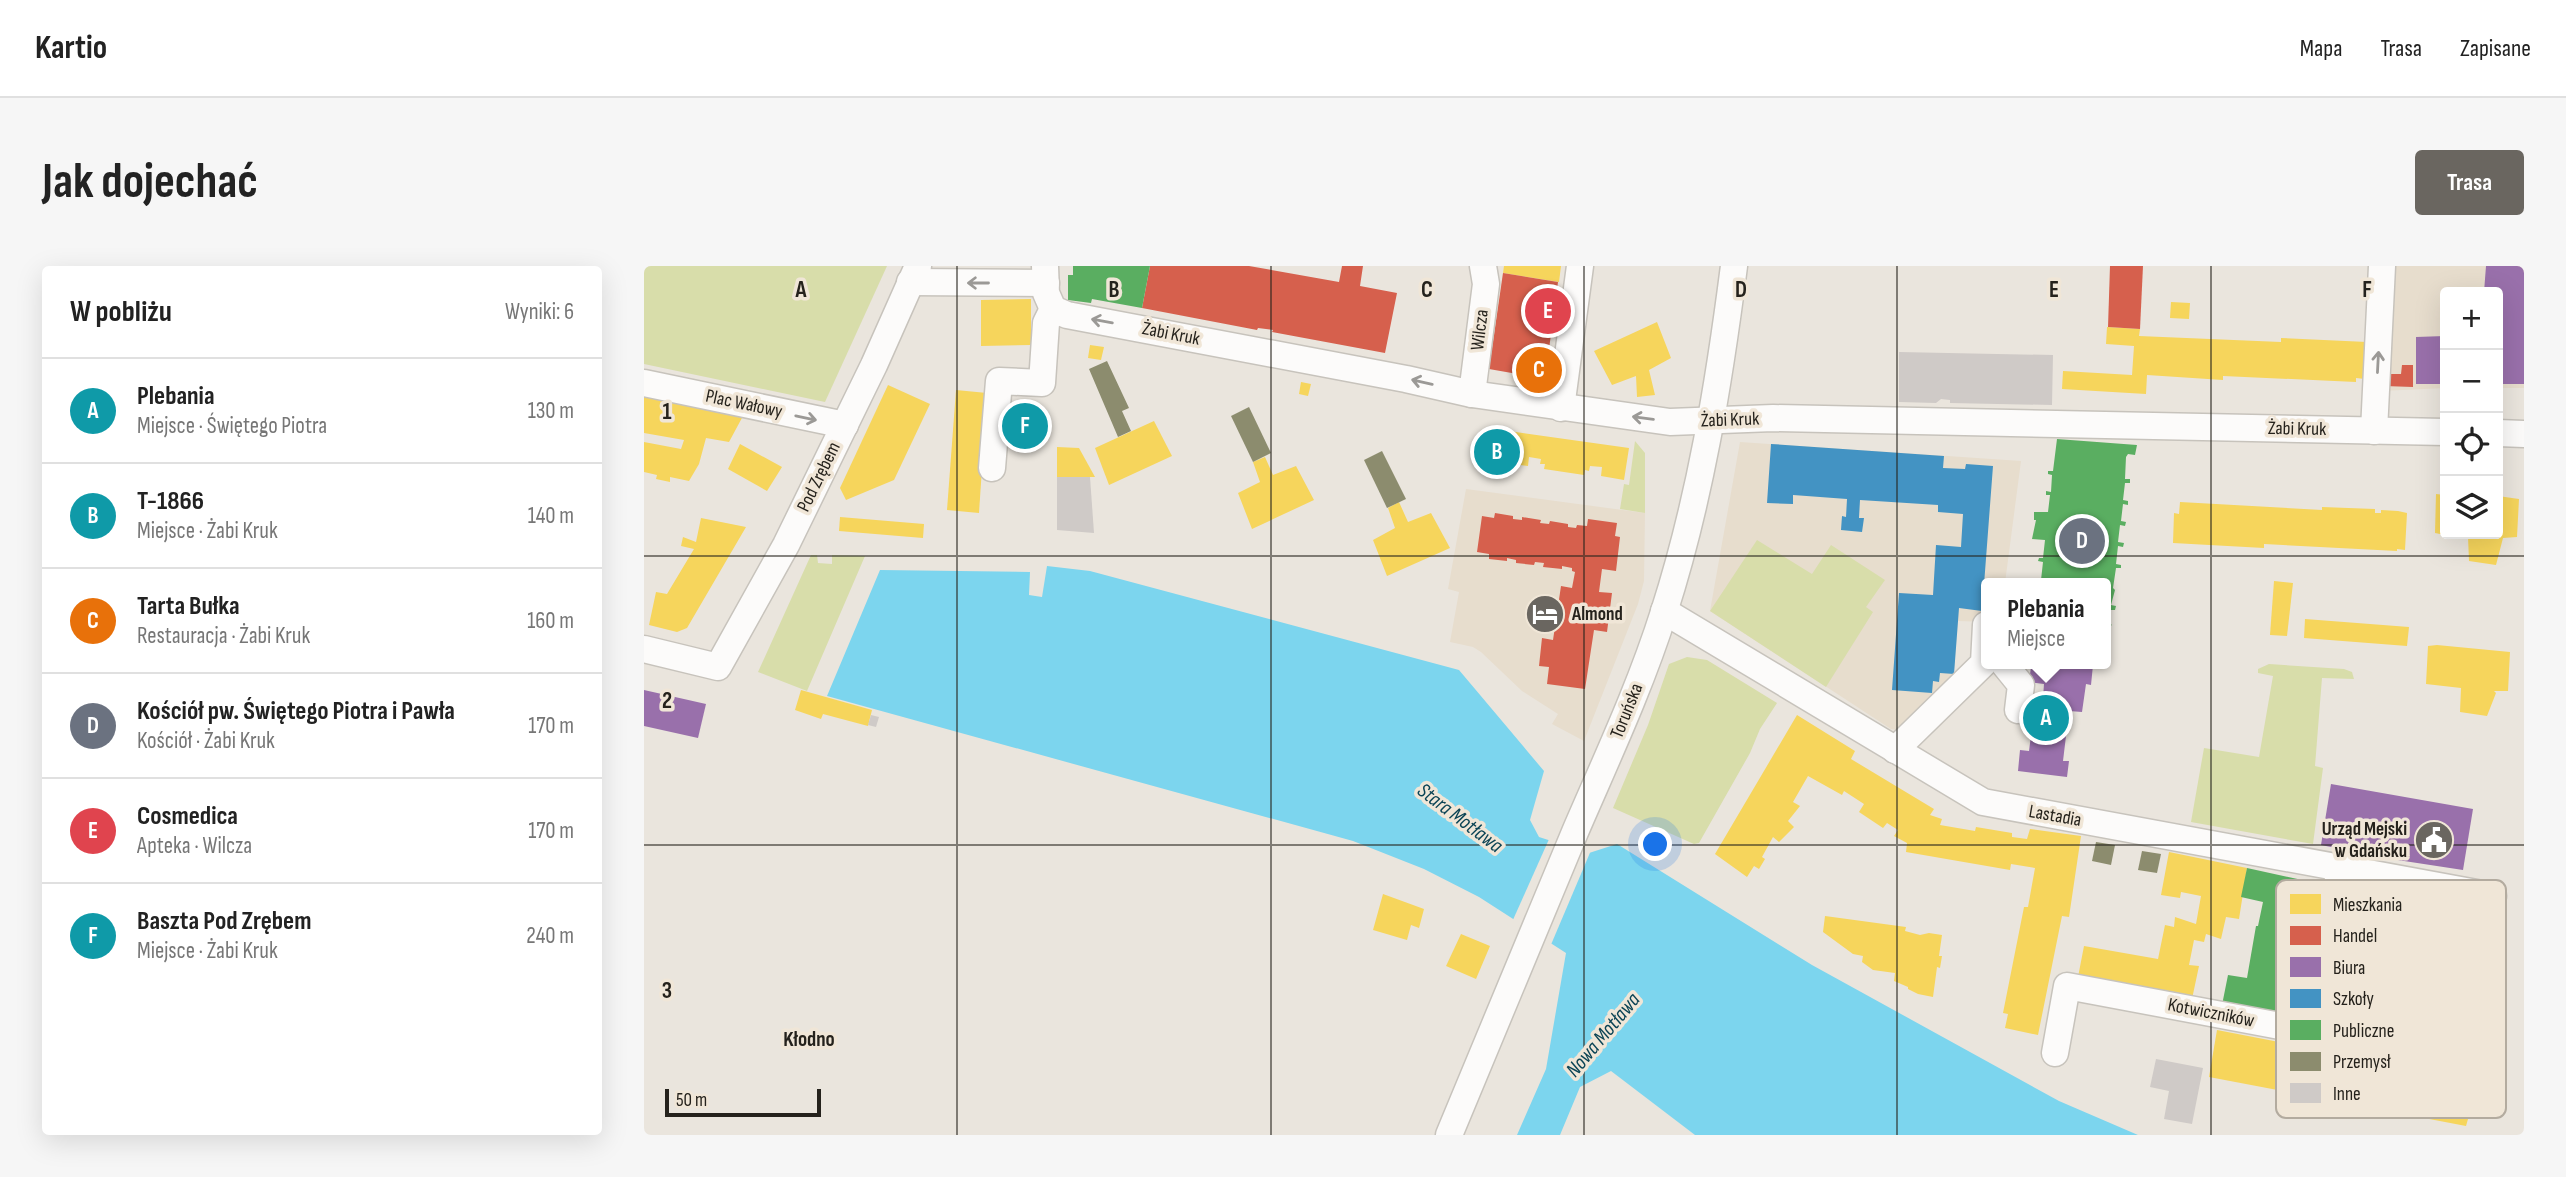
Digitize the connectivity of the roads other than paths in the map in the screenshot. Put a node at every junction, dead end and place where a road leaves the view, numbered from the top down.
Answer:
1 (1580, 266) edge
2 (1734, 266) edge
3 (2382, 266) edge
4 (1488, 272) edge
5 (914, 274) edge
6 (1046, 274) edge
7 (1053, 309) junction
8 (644, 383) edge
9 (1472, 394) junction
10 (1561, 408) junction
11 (1711, 421) junction
12 (845, 425) junction
13 (2374, 431) junction
14 (2440, 432) edge
15 (2503, 433) edge
16 (2524, 434) edge
17 (992, 468) dead end
18 (1664, 611) junction
19 (644, 649) edge
20 (1981, 659) edge
21 (2006, 669) edge
22 (2018, 710) dead end
23 (1895, 750) junction
24 (2340, 869) junction
25 (2338, 880) edge
26 (2402, 880) edge
27 (2276, 1025) edge
28 (2055, 1053) dead end
29 (1450, 1135) edge

1 - 10 street
2 - 11 street, Toruńska
13 -> 3 street
4 - 9 street, Wilcza
6 -> 5 street, Pod Zrębem
5 - 12 street, Pod Zrębem
6 - 7 street
9 -> 7 street, Żabi Kruk
7 - 17 street
8 -> 12 street, Plac Wałowy
9 - 10 street, Żabi Kruk
11 -> 10 street, Żabi Kruk
11 - 13 street, Żabi Kruk
11 - 18 street, Toruńska
12 - 19 street, Pod Zrębem
13 - 14 street, Żabi Kruk
15 - 16 street
18 - 23 street, Lastadia
18 - 29 street, Toruńska
20 - 23 street
21 - 22 street
23 - 24 street, Lastadia
24 - 25 street
24 - 26 street, Lastadia
27 - 28 street, Kotwiczników

